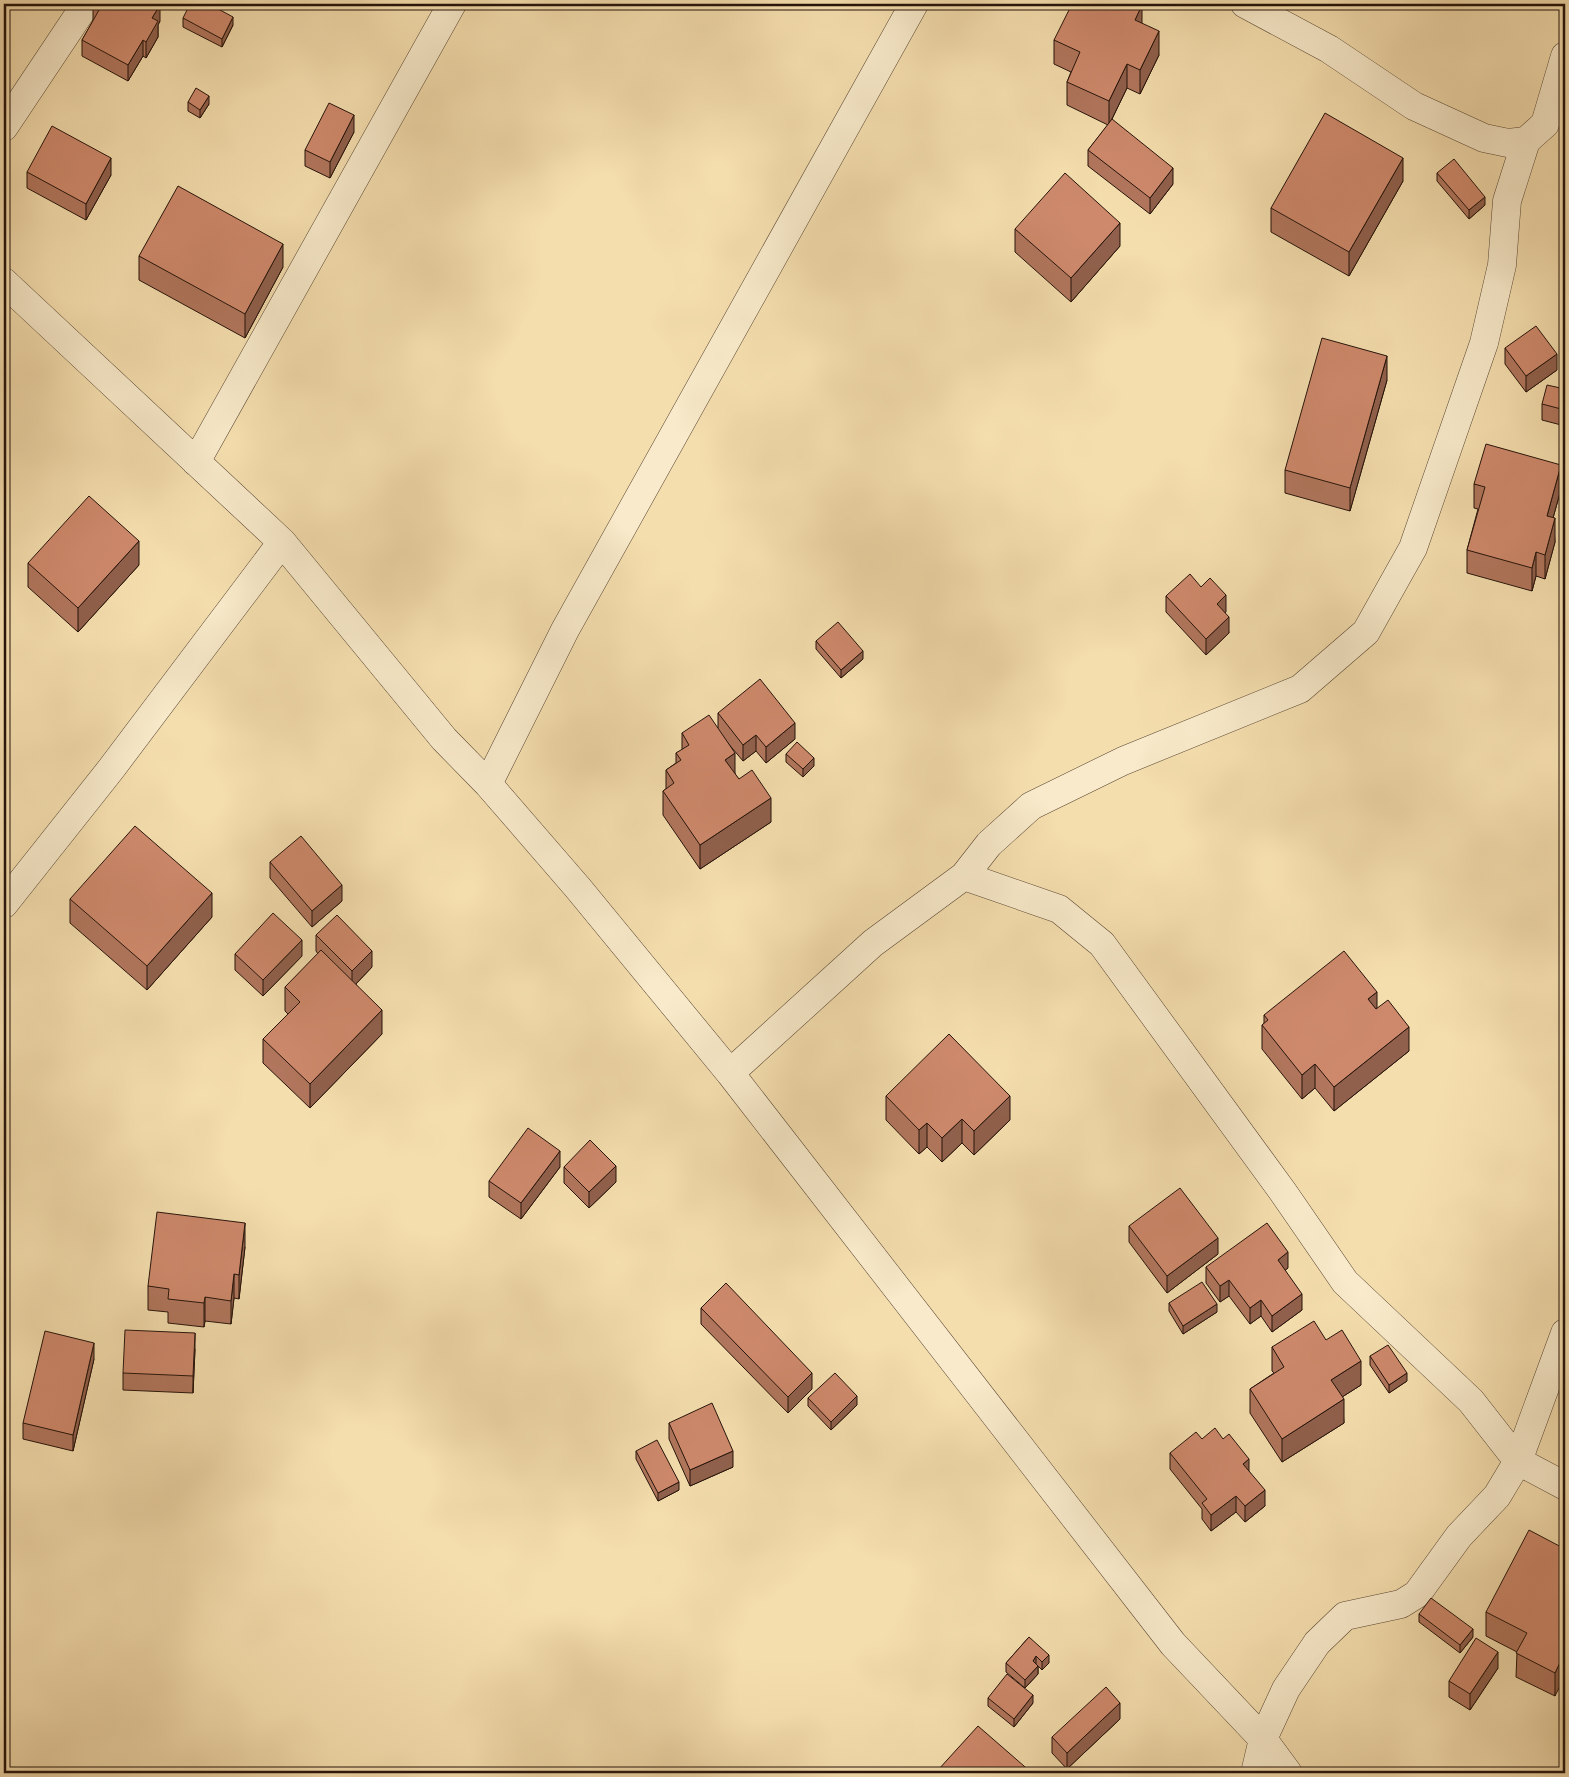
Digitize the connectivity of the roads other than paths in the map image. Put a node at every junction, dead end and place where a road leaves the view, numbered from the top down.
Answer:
1 (86, 4) edge
2 (452, 4) edge
3 (914, 4) edge
4 (1245, 4) edge
5 (1565, 56) edge
6 (4, 127) edge
7 (1526, 140) junction
8 (4, 282) edge
9 (196, 462) junction
10 (282, 542) junction
11 (488, 784) junction
12 (964, 876) junction
13 (4, 904) edge
14 (730, 1073) junction
15 (1565, 1333) edge
16 (1518, 1460) junction
17 (1565, 1486) edge
18 (1263, 1740) junction
19 (1255, 1773) edge
20 (1288, 1773) edge

1 - 6 street
2 - 9 street
3 - 11 street
4 - 7 street
5 - 7 street
7 - 12 street
8 - 9 street
9 - 10 street
10 - 11 street
10 - 13 street
11 - 14 street
12 - 14 street
12 - 16 street
14 - 18 street
15 - 16 street
16 - 17 street
16 - 18 street
18 - 19 street
18 - 20 street

